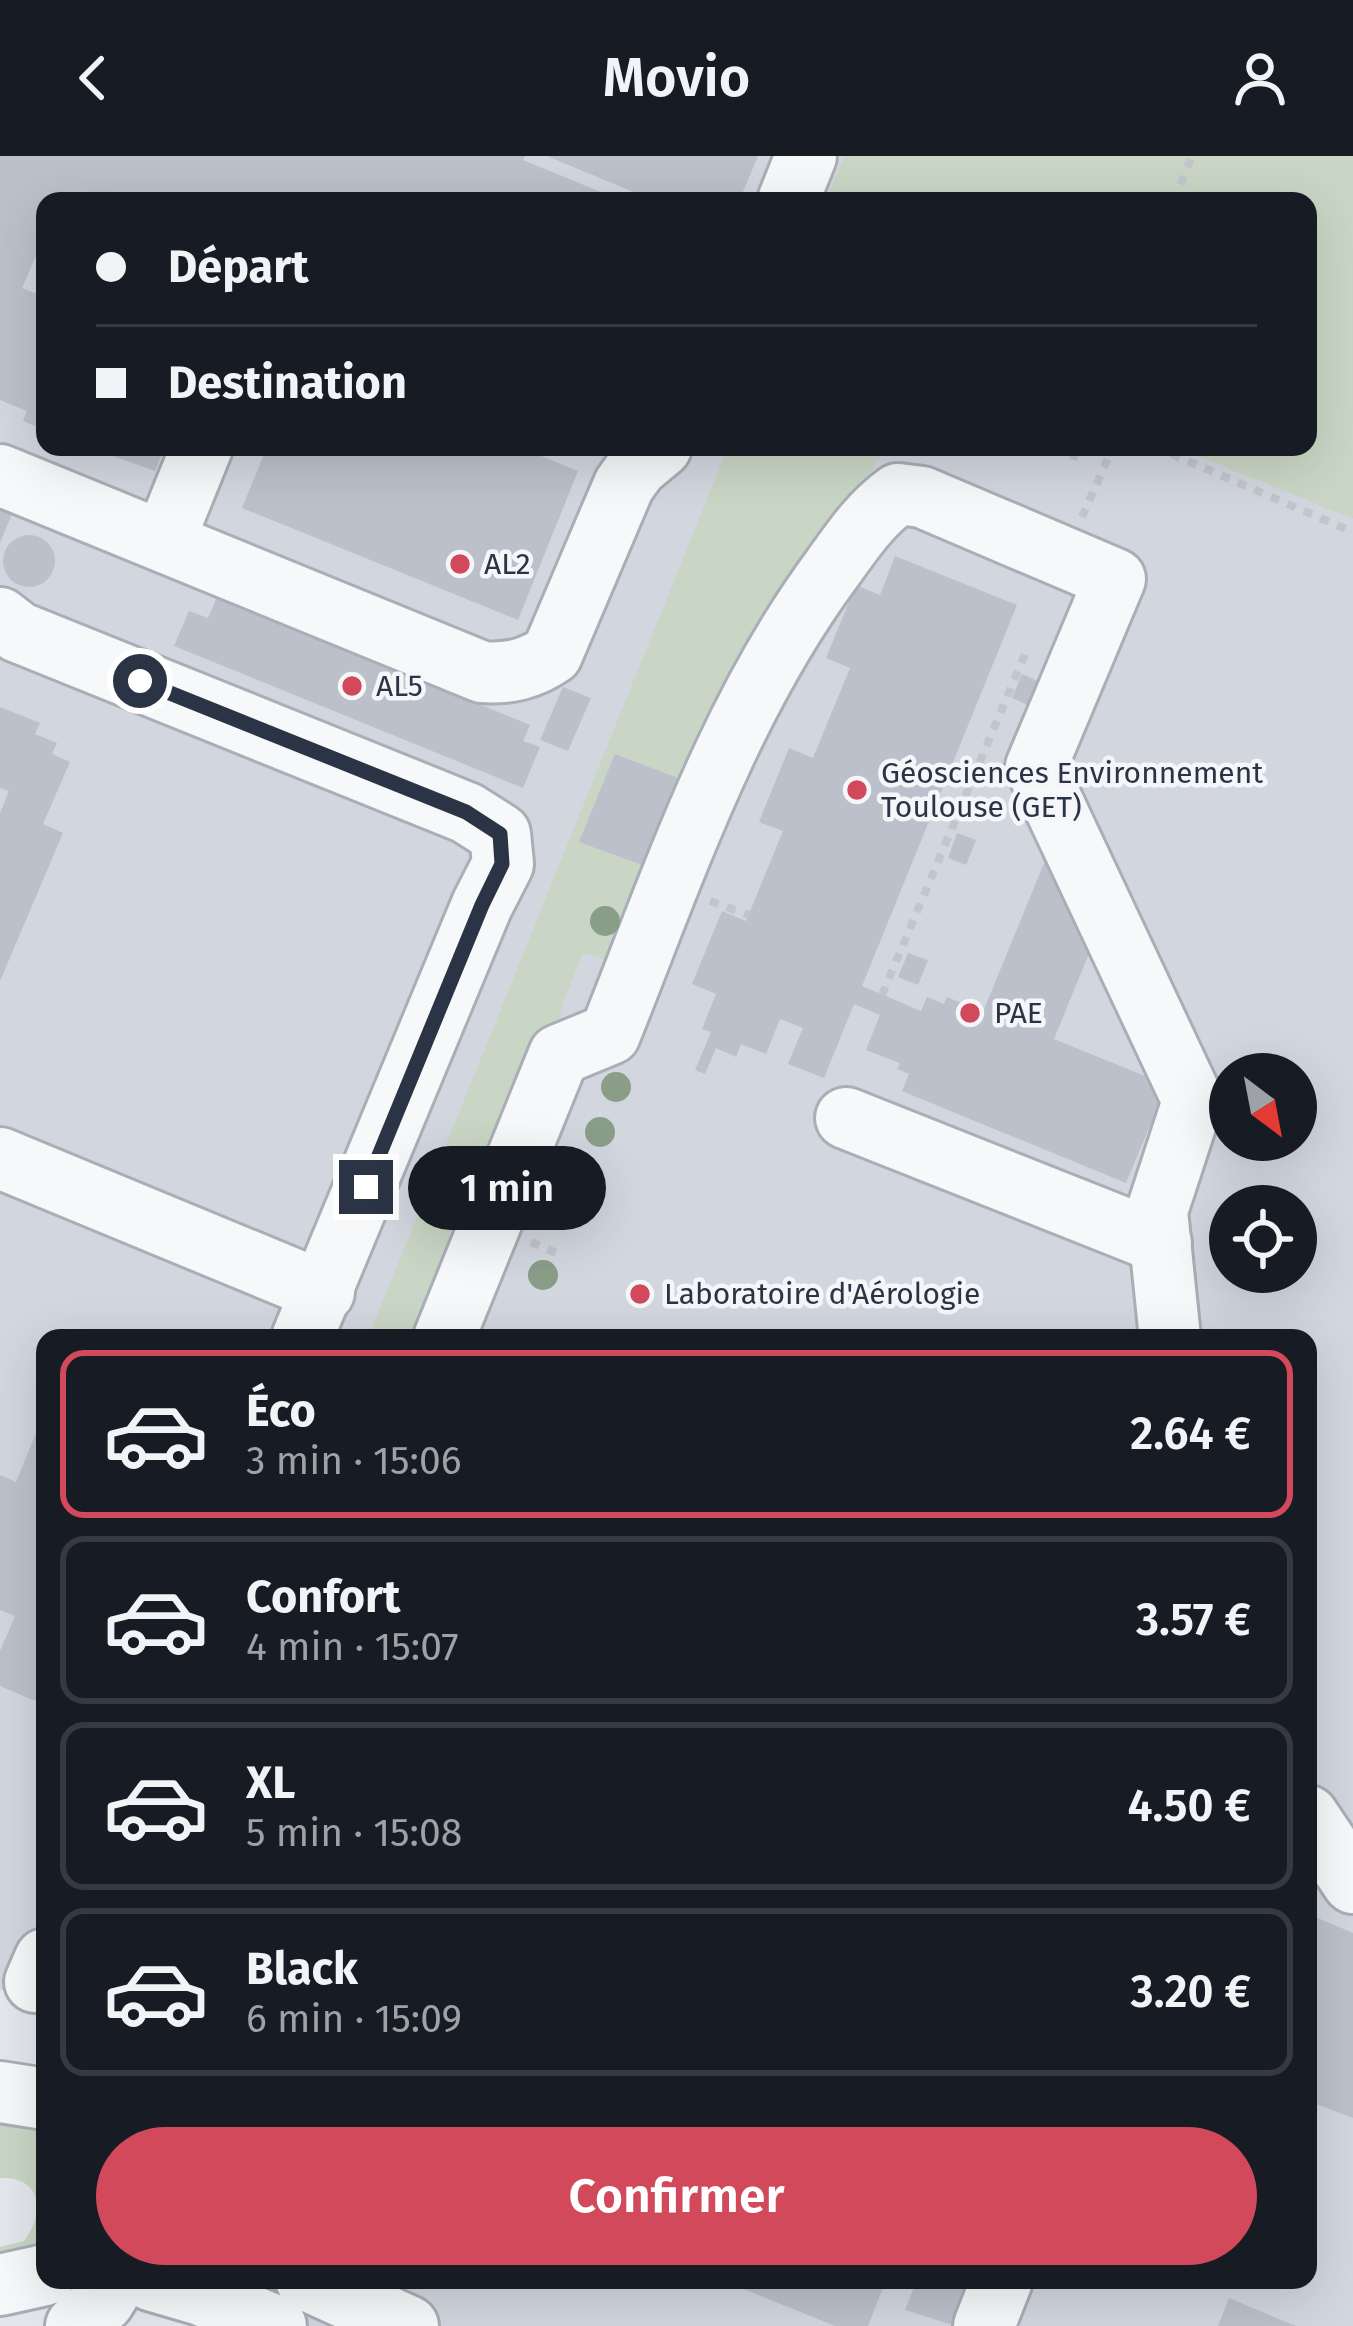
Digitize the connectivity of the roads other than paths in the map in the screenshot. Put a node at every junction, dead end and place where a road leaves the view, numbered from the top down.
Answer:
1 (806, 156) edge
2 (792, 192) edge
3 (198, 456) edge
4 (628, 456) edge
5 (0, 475) edge
6 (164, 541) junction
7 (0, 618) edge
8 (846, 1118) dead end
9 (0, 1158) edge
10 (1161, 1243) junction
11 (313, 1315) edge
12 (448, 1329) edge
13 (1169, 1329) edge
14 (1317, 1829) edge
15 (1353, 1883) edge
16 (0, 2092) edge
17 (36, 2098) edge
18 (36, 2277) edge
19 (0, 2285) edge
20 (181, 2289) edge
21 (325, 2289) edge
22 (998, 2289) edge
23 (276, 2326) edge
24 (408, 2326) edge
25 (984, 2326) edge

1 - 2 street
3 - 6 street
4 - 6 street
5 - 6 street
7 - 11 street
8 - 10 street
9 - 11 street
10 - 12 street
10 - 13 street
14 - 15 street
16 - 17 street
18 - 19 street
20 - 23 street
21 - 24 street
22 - 25 street

